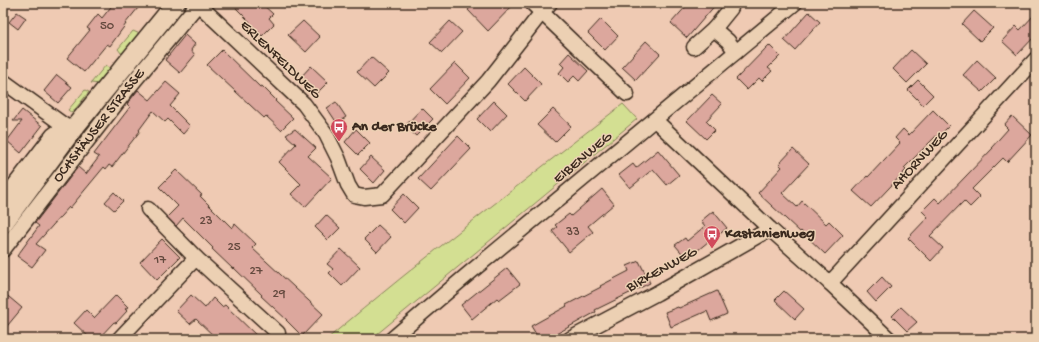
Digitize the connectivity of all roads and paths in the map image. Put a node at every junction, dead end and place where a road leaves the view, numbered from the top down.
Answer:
1 (176, 3) edge
2 (197, 3) edge
3 (795, 3) edge
4 (541, 6) edge
5 (731, 8) dead end
6 (714, 29) junction
7 (694, 47) dead end
8 (736, 52) junction
9 (1036, 59) edge
10 (3, 81) edge
11 (627, 94) dead end
12 (655, 120) junction
13 (70, 127) junction
14 (3, 200) edge
15 (148, 209) dead end
16 (3, 224) edge
17 (770, 229) junction
18 (3, 250) edge
19 (196, 258) junction
20 (830, 283) junction
21 (278, 333) dead end
22 (573, 338) edge
23 (118, 339) edge
24 (392, 339) edge
25 (889, 339) edge

1 - 13 main road, OCHSHÄUSER STRASSE
2 - 4 street, ERLENFELDWEG
2 - 18 street, OCHSHÄUSER STRASSE
3 - 8 street, EIBENWEG
4 - 11 street
5 - 6 street
6 - 7 street
6 - 8 street
8 - 12 street, EIBENWEG
9 - 20 street, AHORNWEG
10 - 13 street
12 - 17 street
12 - 24 street, EIBENWEG
13 - 14 street, OCHSHÄUSER STRASSE
13 - 16 main road, OCHSHÄUSER STRASSE
15 - 19 street
17 - 20 street
17 - 22 street, BIRKENWEG
19 - 21 street
19 - 23 street
20 - 25 street

